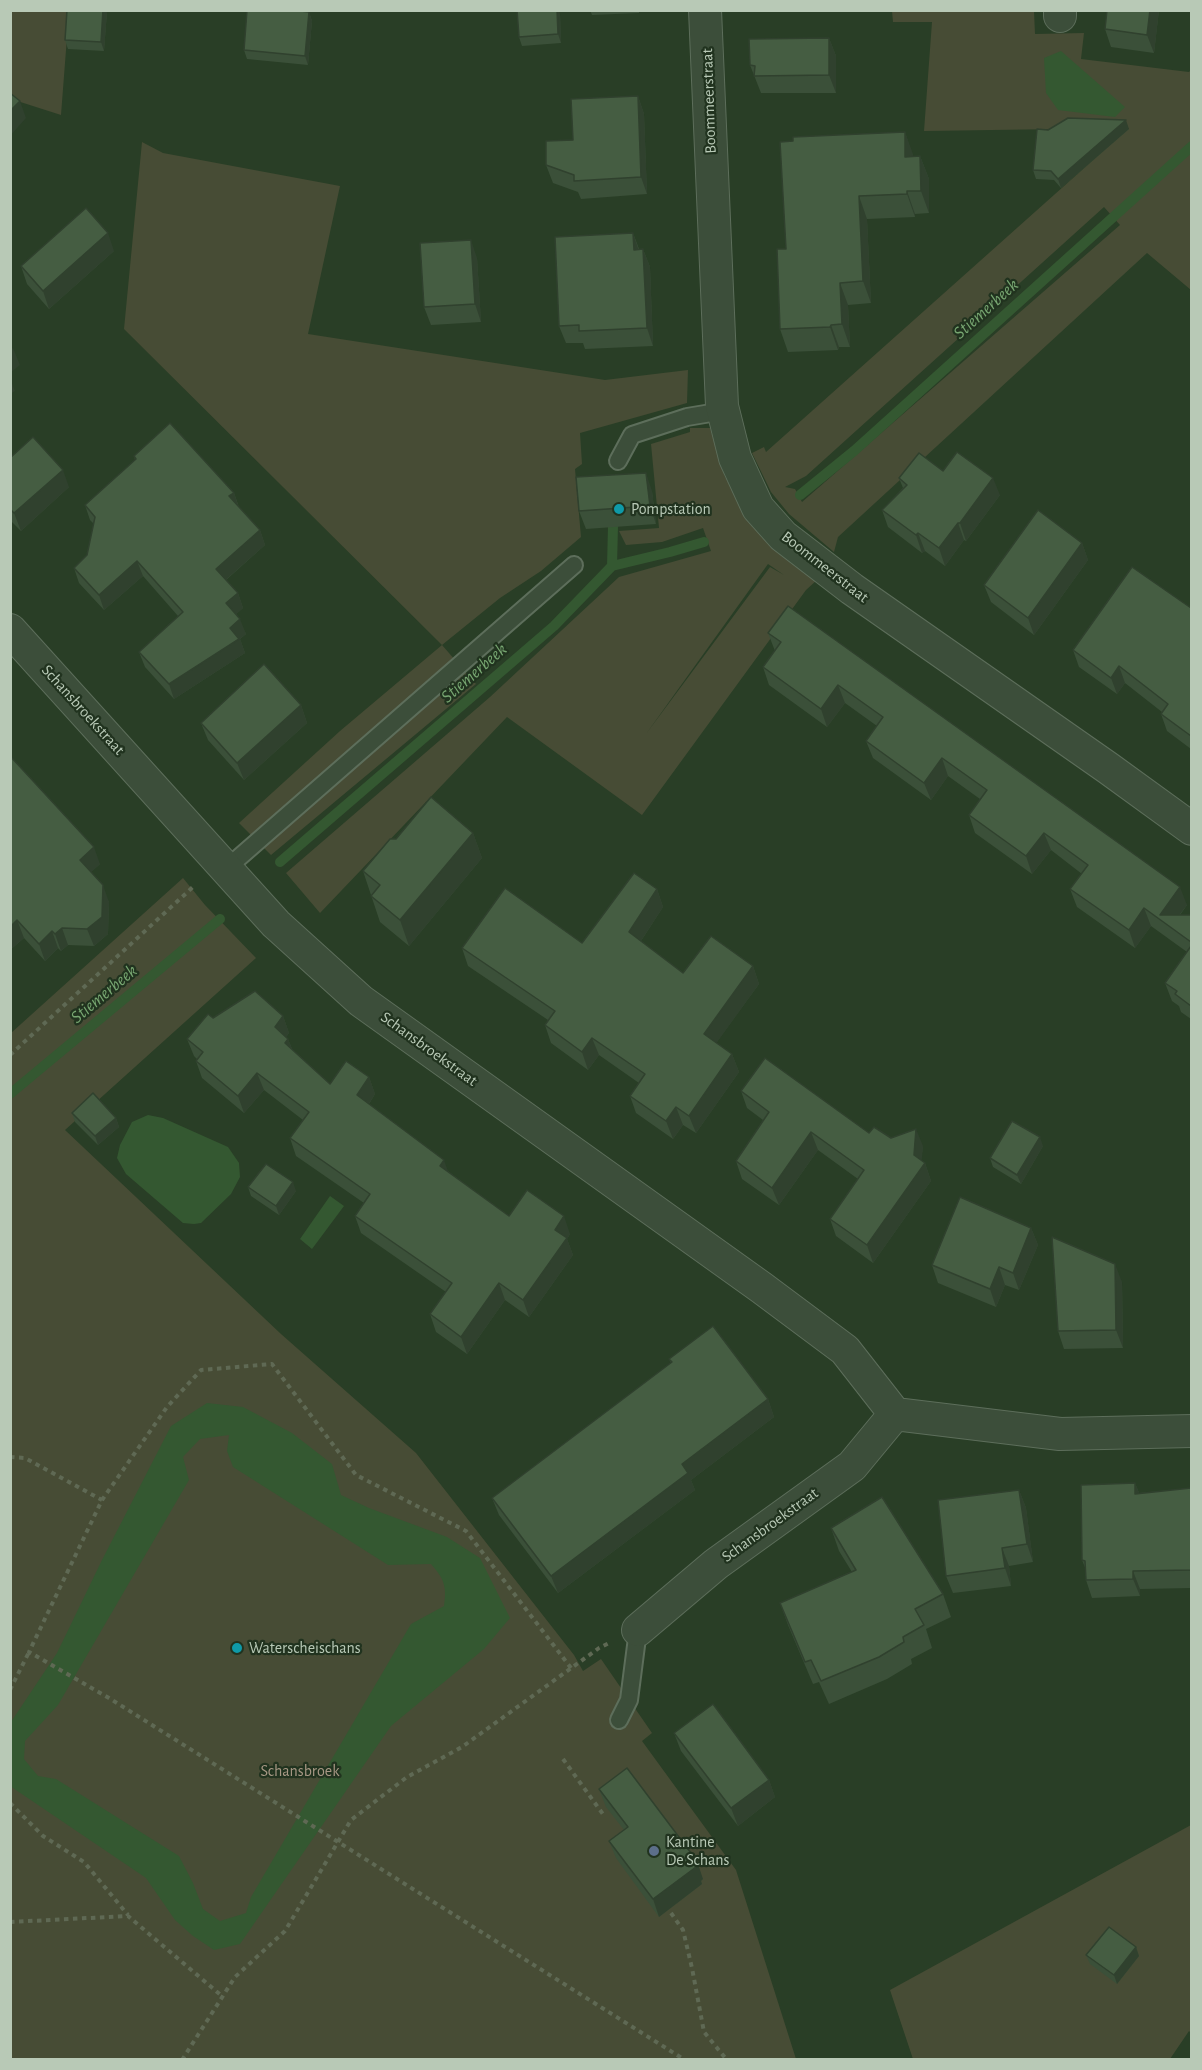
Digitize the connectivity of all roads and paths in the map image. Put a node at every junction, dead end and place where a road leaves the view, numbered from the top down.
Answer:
1 (705, 10) edge
2 (723, 411) junction
3 (618, 461) dead end
4 (574, 565) dead end
5 (10, 630) edge
6 (1191, 829) edge
7 (224, 865) junction
8 (10, 1055) edge
9 (895, 1414) junction
10 (1191, 1431) edge
11 (10, 1457) edge
12 (102, 1500) junction
13 (638, 1630) joint
14 (599, 1648) dead end
15 (29, 1652) junction
16 (571, 1668) junction
17 (10, 1690) edge
18 (619, 1720) dead end
19 (563, 1759) dead end
20 (10, 1803) edge
21 (604, 1817) edge
22 (339, 1842) junction
23 (671, 1913) dead end
24 (128, 1916) junction
25 (10, 1922) edge
26 (223, 1997) junction
27 (182, 2060) edge
28 (685, 2060) edge
29 (727, 2060) edge

1 - 2 street, Boommeerstraat
2 - 3 lane
2 - 6 street, Boommeerstraat
4 - 7 lane
5 - 7 street, Schansbroekstraat
7 - 8 path
7 - 9 street, Schansbroekstraat
9 - 10 street
9 - 13 street, Schansbroekstraat
11 - 12 path
12 - 15 path
12 - 16 path
13 - 18 lane
14 - 16 path
15 - 17 path
15 - 22 path
16 - 22 path
19 - 21 path
20 - 24 path
22 - 26 path
22 - 28 path
23 - 29 path
24 - 25 path
24 - 26 path
26 - 27 path

